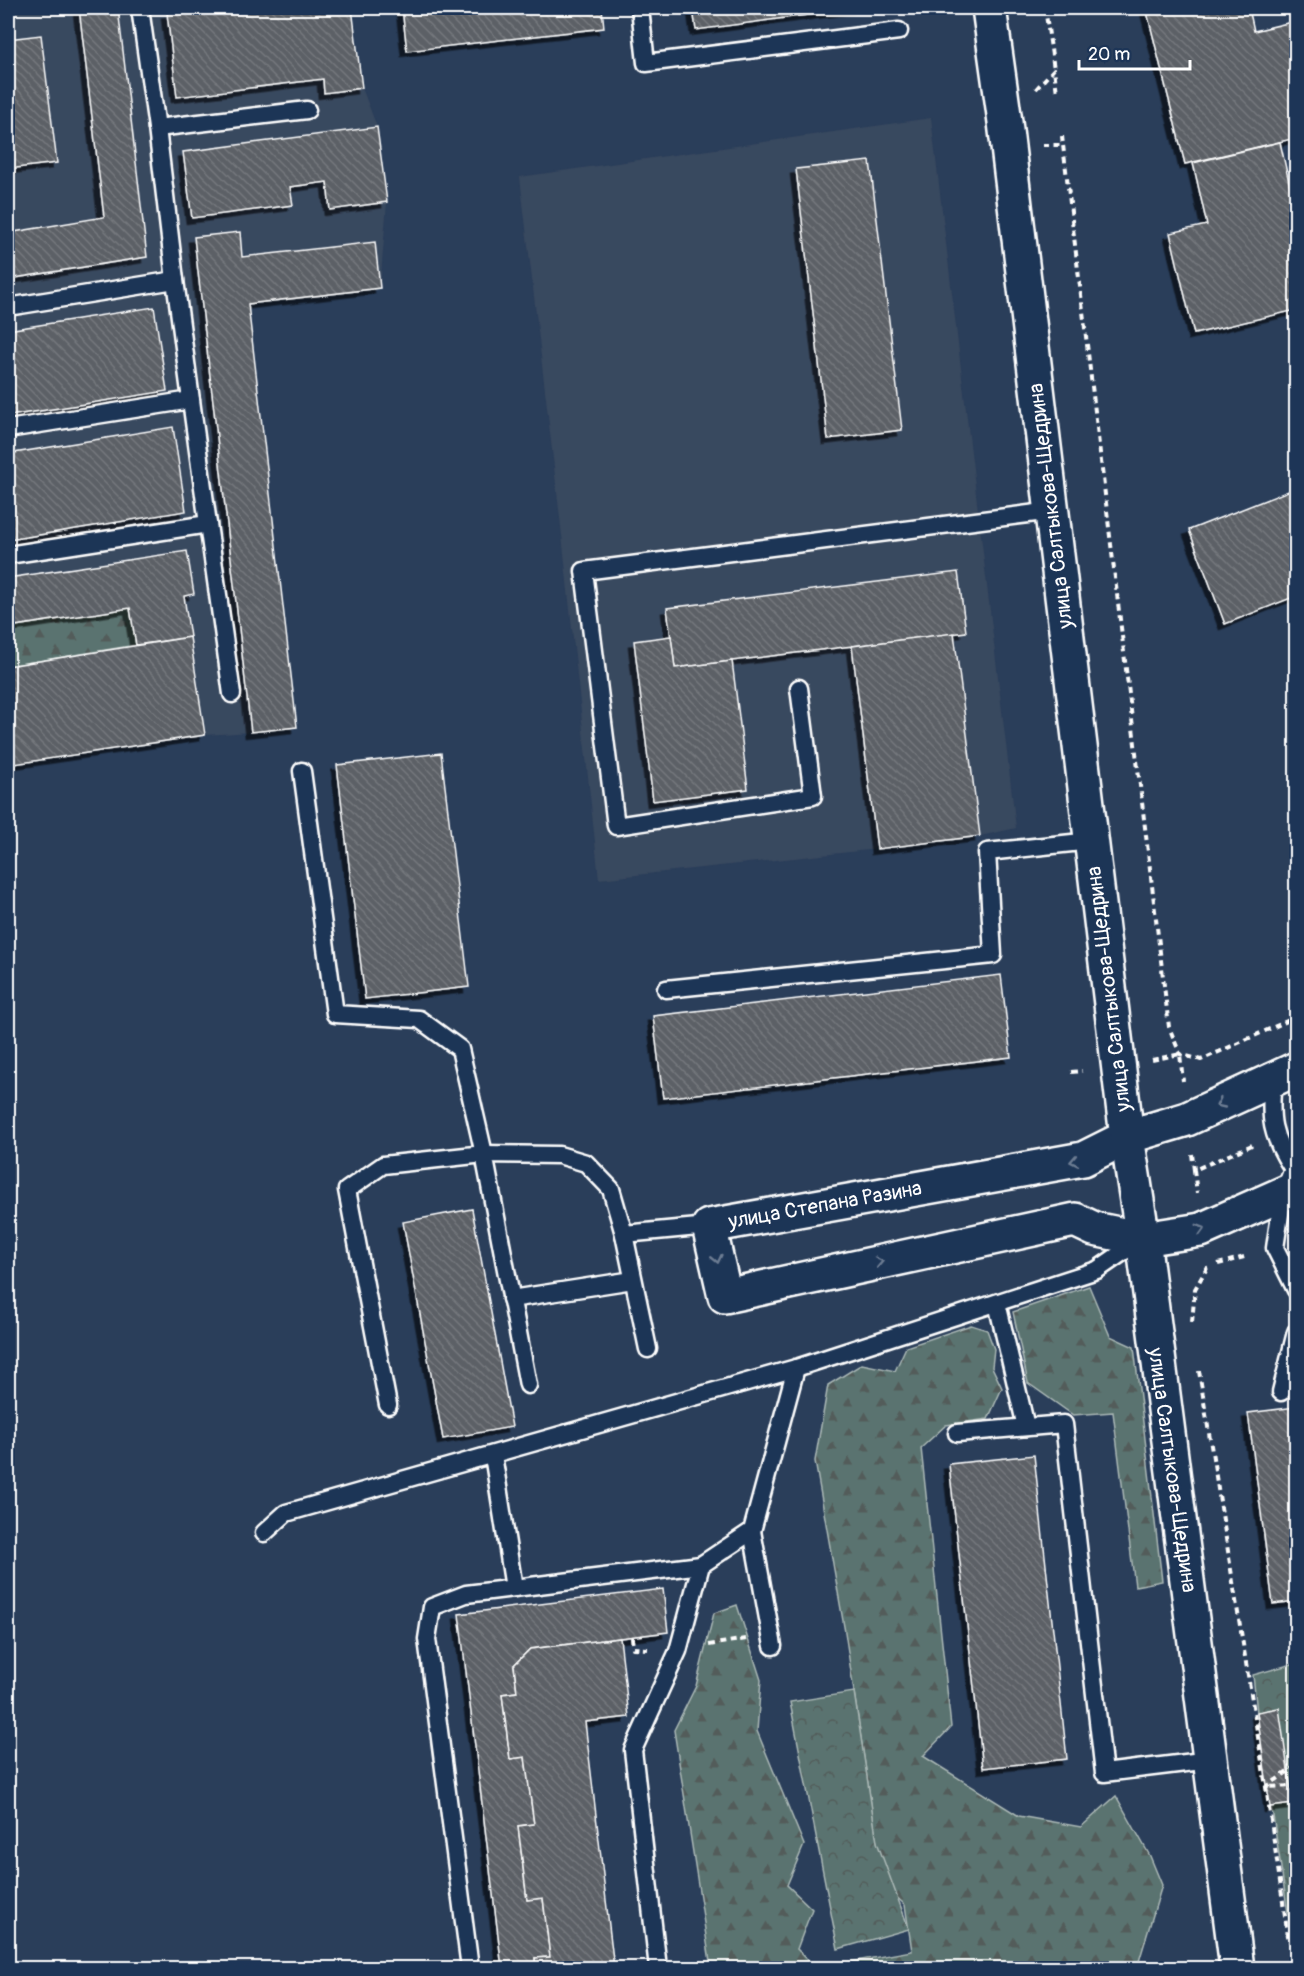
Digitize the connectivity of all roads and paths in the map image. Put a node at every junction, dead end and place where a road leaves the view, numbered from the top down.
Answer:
1 (140, 8) edge
2 (640, 8) edge
3 (989, 8) edge
4 (1045, 8) edge
5 (899, 31) dead end
6 (1054, 69) junction
7 (1034, 91) dead end
8 (1057, 93) dead end
9 (307, 110) dead end
10 (157, 128) junction
11 (1040, 134) dead end
12 (1062, 136) dead end
13 (1063, 145) junction
14 (175, 280) junction
15 (8, 307) edge
16 (191, 400) junction
17 (8, 429) edge
18 (1052, 511) junction
19 (208, 524) junction
20 (8, 555) edge
21 (799, 688) dead end
22 (232, 694) dead end
23 (302, 771) dead end
24 (1091, 841) junction
25 (666, 989) dead end
26 (1296, 1017) edge
27 (1285, 1074) edge
28 (1127, 1137) junction
29 (484, 1154) junction
30 (1290, 1191) edge
31 (709, 1226) junction
32 (624, 1234) junction
33 (1143, 1239) junction
34 (1275, 1248) junction
35 (633, 1280) junction
36 (1296, 1290) edge
37 (511, 1299) junction
38 (997, 1303) junction
39 (1192, 1326) dead end
40 (1296, 1332) edge
41 (648, 1349) dead end
42 (1197, 1362) dead end
43 (796, 1368) junction
44 (528, 1385) dead end
45 (1281, 1392) dead end
46 (388, 1405) dead end
47 (1026, 1427) junction
48 (957, 1433) dead end
49 (493, 1455) junction
50 (752, 1531) junction
51 (264, 1533) dead end
52 (701, 1565) junction
53 (514, 1588) junction
54 (632, 1637) dead end
55 (771, 1640) joint
56 (633, 1648) dead end
57 (678, 1651) junction
58 (1210, 1760) junction
59 (1296, 1766) edge
60 (1296, 1786) edge
61 (1266, 1787) junction
62 (1296, 1928) edge
63 (1288, 1936) junction
64 (1296, 1955) edge
65 (470, 1968) edge
66 (658, 1968) edge
67 (1237, 1968) edge

1 - 10 lane
2 - 5 lane
3 - 18 main road, улица Салтыкова-Щедрина
4 - 6 path
6 - 7 path
6 - 8 path
9 - 10 lane
10 - 14 lane
11 - 13 path
12 - 13 path
13 - 26 path
14 - 15 lane
14 - 16 lane
16 - 17 lane
16 - 19 lane
18 - 21 lane
18 - 24 main road, улица Салтыкова-Щедрина
19 - 20 lane
19 - 22 lane
23 - 29 lane
24 - 25 lane
24 - 28 main road, улица Салтыкова-Щедрина
27 -> 28 main road, улица Степана Разина
27 - 30 lane
28 -> 31 main road, улица Степана Разина
28 - 33 main road, улица Салтыкова-Щедрина
29 - 32 lane
29 - 37 lane
29 - 46 lane
33 -> 30 main road, улица Степана Разина
30 - 34 lane
31 - 32 lane
31 -> 33 main road, улица Степана Разина
32 - 35 lane
33 - 38 lane
33 - 58 main road, улица Салтыкова-Щедрина
34 - 36 lane
34 - 39 path
35 - 37 lane
35 - 41 lane
37 - 44 lane
38 - 43 lane
38 - 47 lane
40 - 45 lane
42 - 61 path
43 - 49 lane
43 - 50 lane
47 - 48 lane
47 - 58 lane
49 - 51 lane
49 - 53 lane
50 - 52 lane
50 - 55 lane
52 - 53 lane
52 - 57 lane
53 - 65 lane
54 - 56 path
55 - 57 path
57 - 66 lane
58 - 67 main road, улица Салтыкова-Щедрина
59 - 61 path
60 - 61 path
61 - 63 path
62 - 63 path
63 - 64 path

